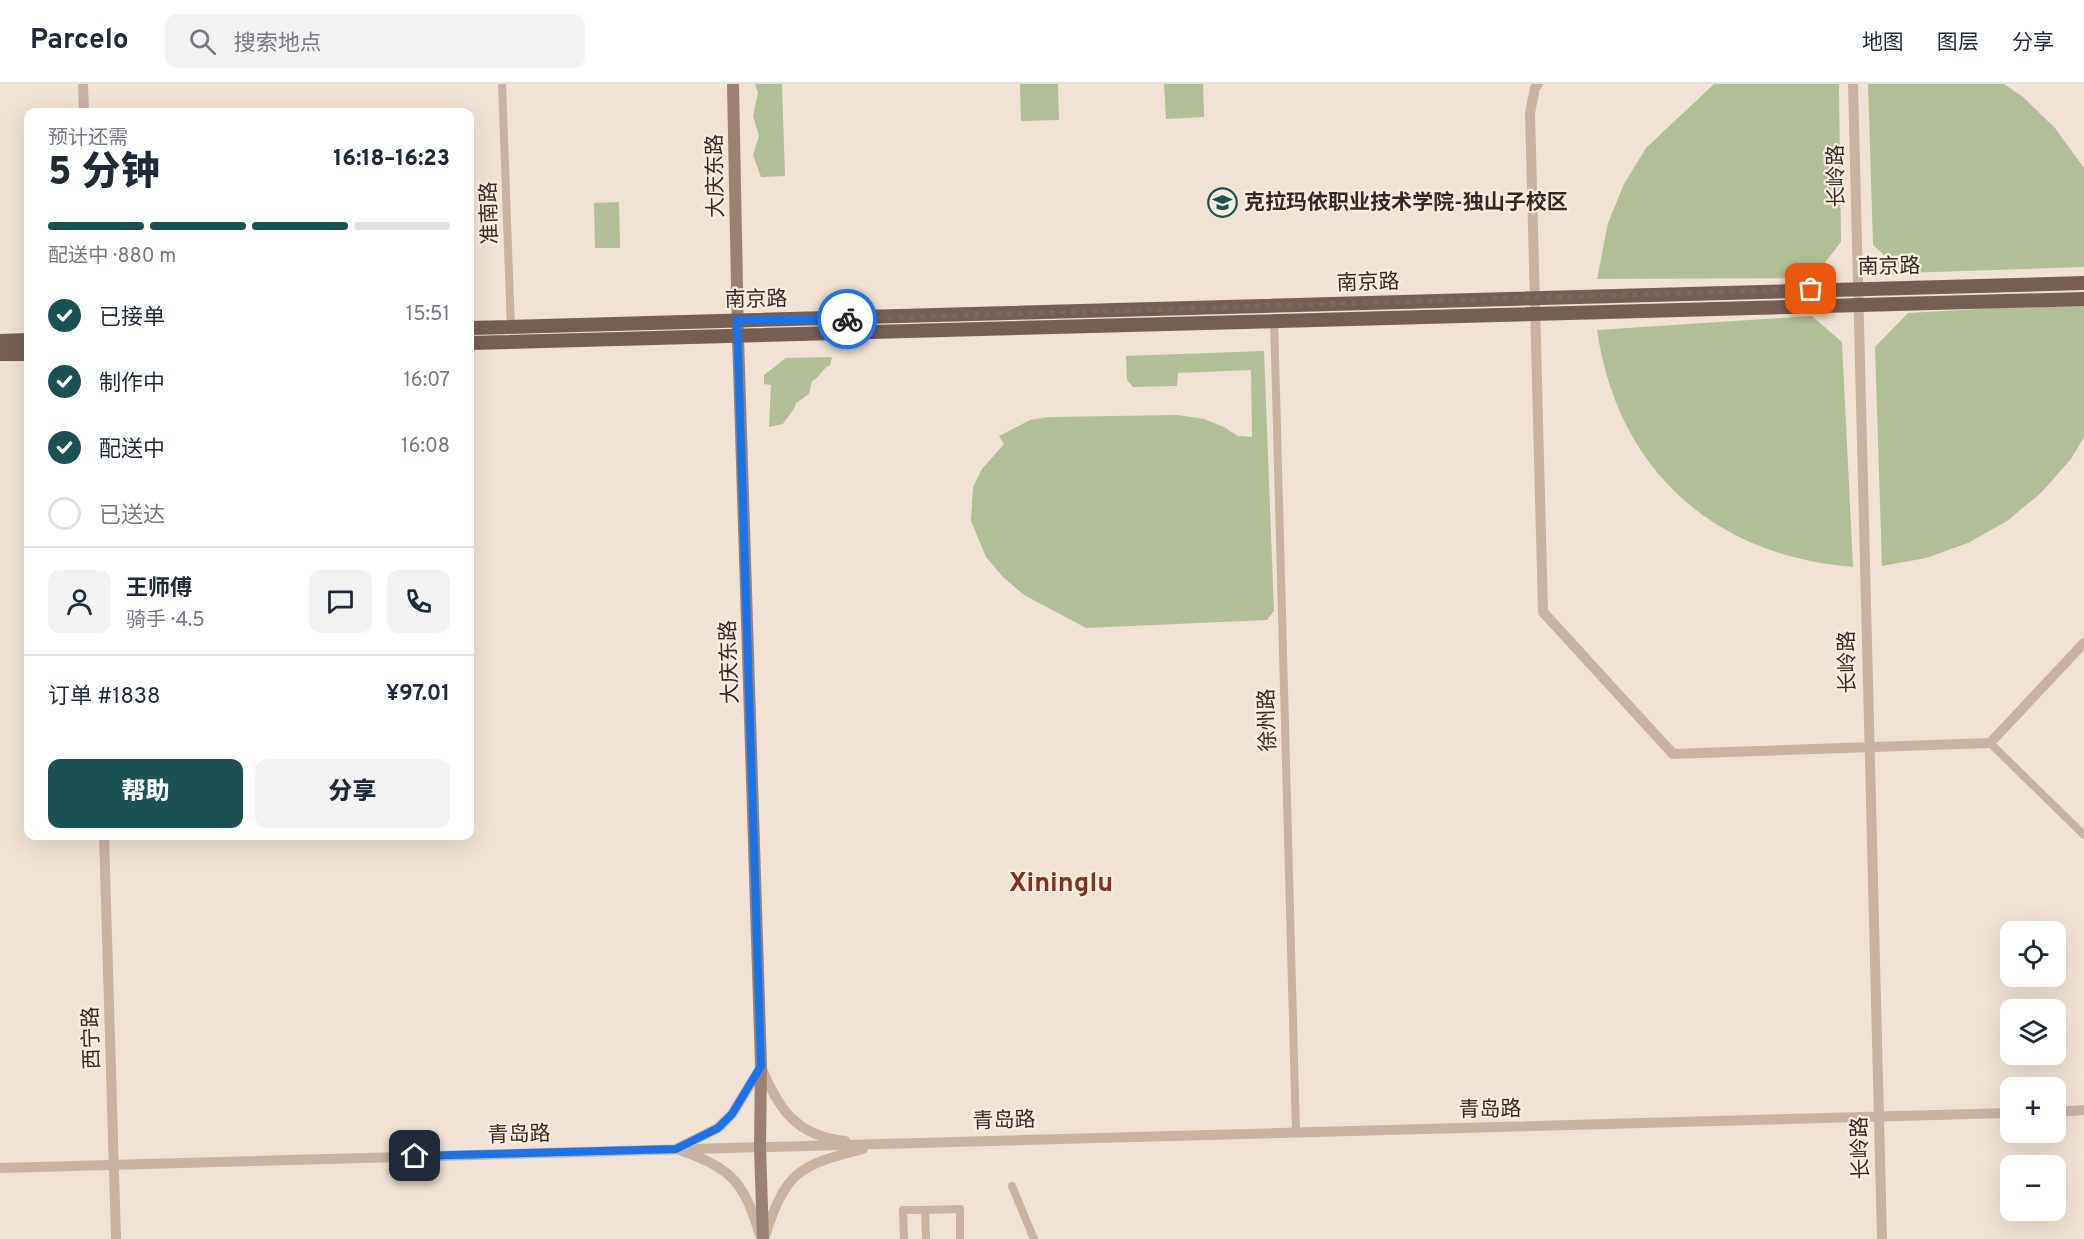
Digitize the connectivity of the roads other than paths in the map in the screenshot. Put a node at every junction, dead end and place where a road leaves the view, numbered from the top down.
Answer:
1 (83, 84) edge
2 (502, 84) edge
3 (733, 84) edge
4 (1538, 84) edge
5 (1854, 84) edge
6 (84, 108) edge
7 (2084, 283) edge
8 (1857, 288) junction
9 (1535, 298) junction
10 (2084, 299) edge
11 (1858, 305) junction
12 (1273, 306) junction
13 (1535, 314) junction
14 (737, 320) junction
15 (1274, 321) junction
16 (474, 329) edge
17 (512, 334) junction
18 (738, 337) junction
19 (24, 340) edge
20 (0, 341) edge
21 (474, 342) edge
22 (0, 354) edge
23 (24, 354) edge
24 (2084, 643) edge
25 (1990, 743) junction
26 (1868, 747) junction
27 (2084, 835) edge
28 (104, 840) edge
29 (761, 1066) junction
30 (2084, 1110) edge
31 (2066, 1111) edge
32 (2000, 1113) edge
33 (1878, 1118) junction
34 (1296, 1133) junction
35 (881, 1145) junction
36 (760, 1147) junction
37 (676, 1149) junction
38 (114, 1165) junction
39 (0, 1168) edge
40 (1011, 1186) dead end
41 (925, 1210) junction
42 (116, 1239) edge
43 (763, 1239) edge
44 (904, 1239) edge
45 (926, 1239) edge
46 (960, 1239) edge
47 (1034, 1239) edge
48 (1882, 1239) edge

1 - 6 street
2 - 17 street, 准南路
3 - 14 main road, 大庆东路
4 - 9 street
5 - 8 street, 长岭路
7 - 8 main road, 南京路
8 - 9 main road, 南京路
8 - 11 street, 长岭路
9 - 12 main road, 南京路
9 - 13 street
10 - 11 main road, 南京路
11 - 13 main road, 南京路
11 - 26 street, 长岭路
12 - 14 main road, 南京路
12 - 15 street, 徐州路
13 - 15 main road, 南京路
13 - 26 street
14 - 17 main road, 南京路
14 - 18 main road, 大庆东路
15 - 18 main road, 南京路
15 - 34 street, 徐州路
16 - 17 main road
17 - 18 main road, 南京路
17 - 21 main road
18 - 29 main road, 大庆东路
19 - 20 main road
22 - 23 main road
24 - 25 street
25 - 26 street
25 - 27 street
26 - 33 street, 长岭路
28 - 38 street, 西宁路
29 - 35 street
29 - 36 main road, 大庆东路
29 - 37 street
30 - 31 street
32 - 33 street, 青岛路
33 - 34 street, 青岛路
33 - 48 street, 长岭路
34 - 35 street, 青岛路
35 - 36 street, 青岛路
35 - 43 street
36 - 37 street, 青岛路
36 - 43 main road, 大庆东路
37 - 38 street, 青岛路
37 - 43 street
38 - 39 street, 青岛路
38 - 42 street, 西宁路
40 - 47 street
41 - 44 street
41 - 45 street
41 - 46 street

